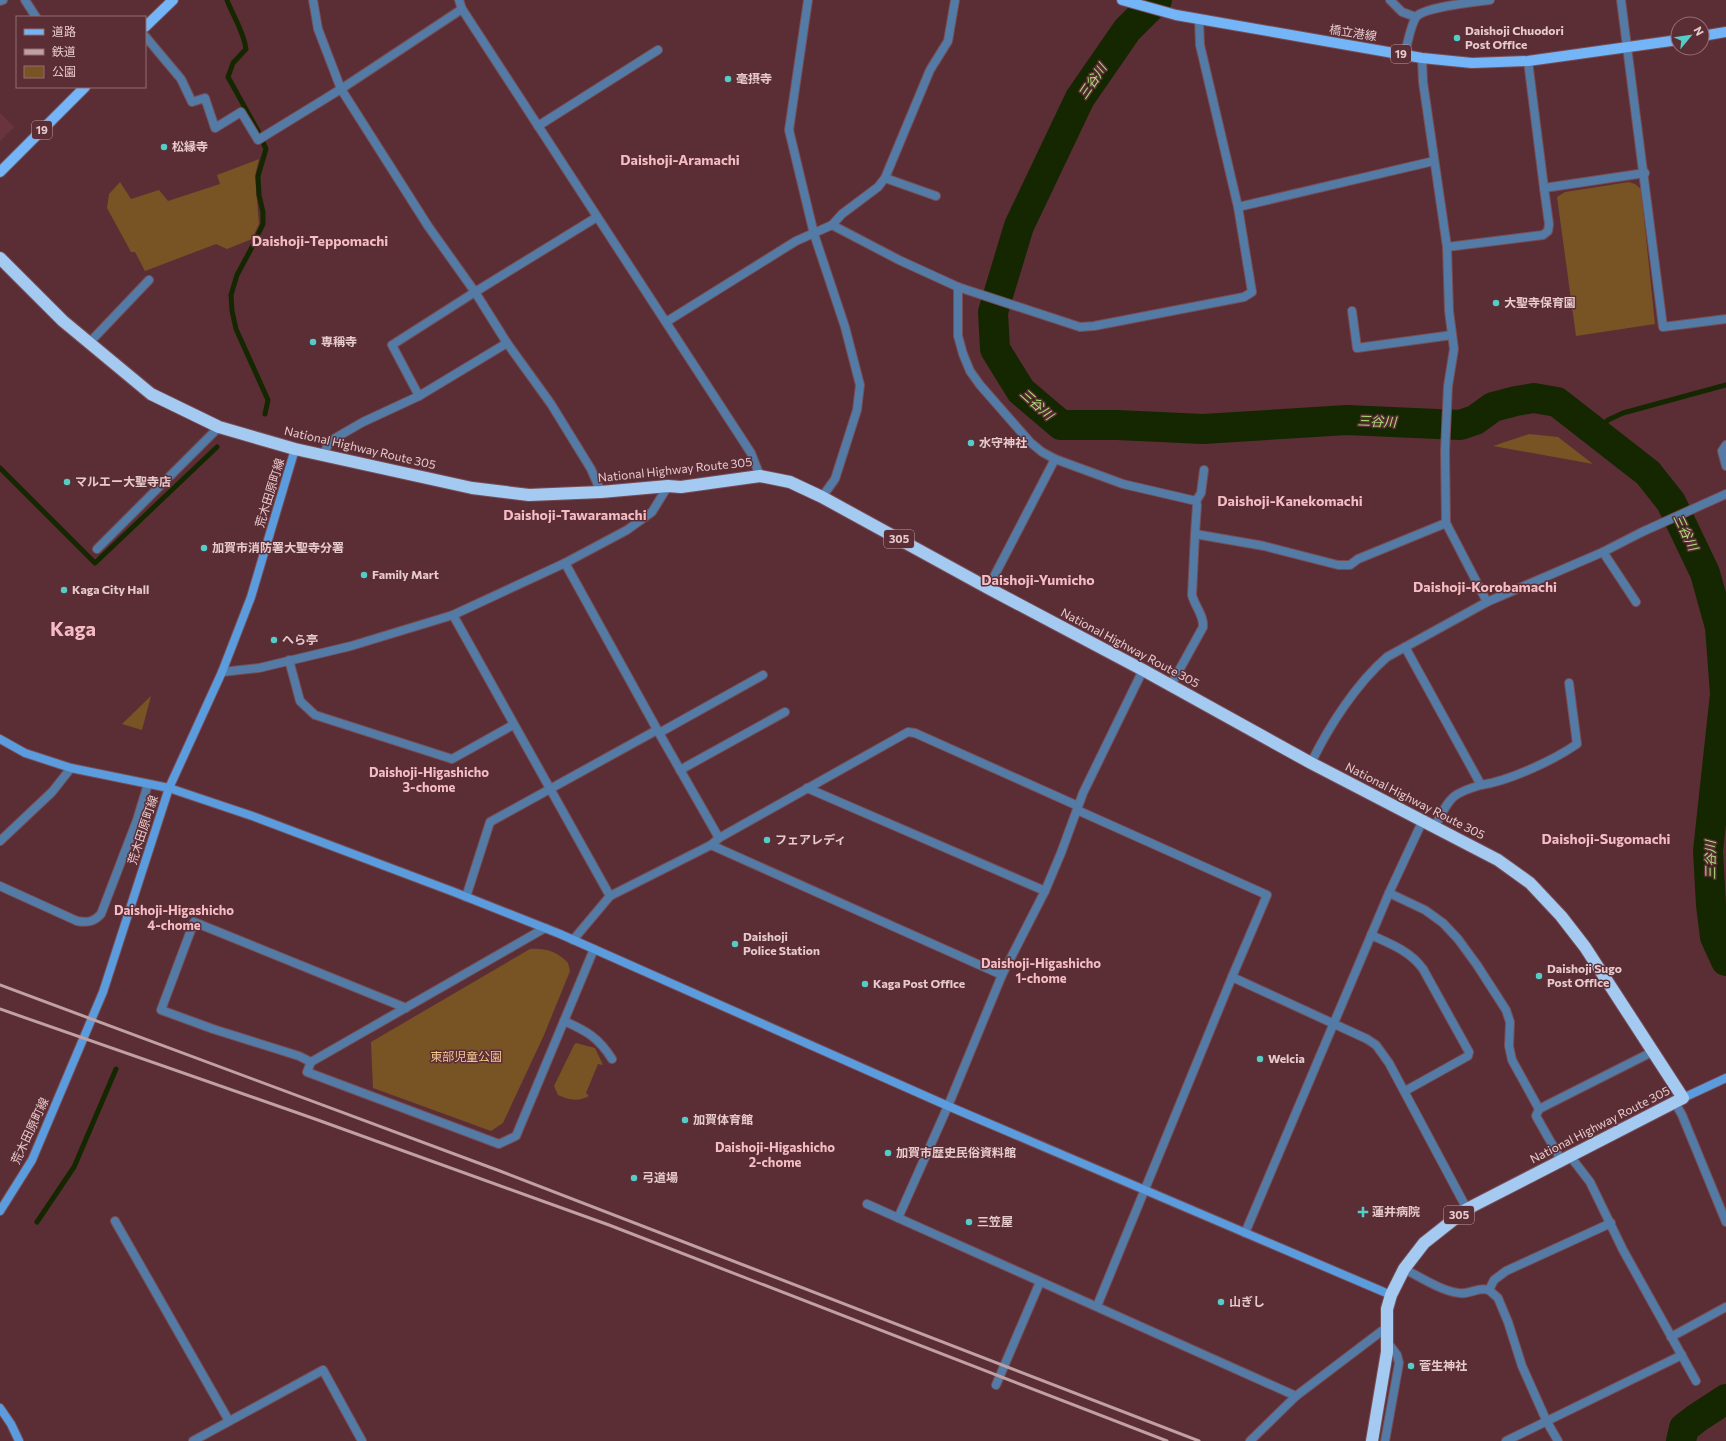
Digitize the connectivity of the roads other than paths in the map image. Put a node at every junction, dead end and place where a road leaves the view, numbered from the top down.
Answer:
1 (25, 0) edge
2 (173, 0) edge
3 (313, 0) edge
4 (459, 0) edge
5 (808, 0) edge
6 (955, 0) edge
7 (1122, 0) edge
8 (1390, 0) edge
9 (1490, 0) edge
10 (1621, 0) edge
11 (1478, 1) edge
12 (462, 9) junction
13 (35, 16) edge
14 (1416, 17) junction
15 (1199, 19) junction
16 (146, 26) edge
17 (1726, 32) edge
18 (1710, 35) edge
19 (146, 37) edge
20 (1670, 41) edge
21 (1627, 48) junction
22 (658, 50) dead end
23 (1405, 54) junction
24 (1422, 58) junction
25 (1528, 61) junction
26 (84, 88) edge
27 (341, 89) junction
28 (538, 126) junction
29 (1434, 161) junction
30 (0, 172) edge
31 (1645, 173) junction
32 (884, 178) junction
33 (1544, 188) junction
34 (936, 196) dead end
35 (1238, 207) junction
36 (596, 217) junction
37 (832, 225) junction
38 (814, 234) junction
39 (1447, 247) junction
40 (0, 258) edge
41 (149, 280) dead end
42 (962, 289) junction
43 (475, 292) junction
44 (1352, 311) dead end
45 (1726, 319) edge
46 (666, 322) junction
47 (1452, 335) junction
48 (89, 343) junction
49 (507, 343) junction
50 (418, 396) junction
51 (219, 427) junction
52 (1726, 445) edge
53 (295, 449) junction
54 (323, 455) junction
55 (1055, 459) junction
56 (1726, 466) edge
57 (1204, 470) dead end
58 (760, 476) junction
59 (668, 486) junction
60 (601, 492) junction
61 (1726, 494) edge
62 (822, 497) junction
63 (1196, 501) junction
64 (1446, 523) junction
65 (1195, 534) junction
66 (96, 549) dead end
67 (1603, 552) junction
68 (565, 563) junction
69 (988, 588) junction
70 (1486, 602) junction
71 (1636, 602) dead end
72 (453, 615) junction
73 (1405, 647) junction
74 (289, 660) junction
75 (1143, 670) junction
76 (222, 672) junction
77 (763, 675) dead end
78 (1569, 683) dead end
79 (1171, 685) junction
80 (785, 712) dead end
81 (513, 725) junction
82 (658, 732) junction
83 (0, 739) edge
84 (1310, 763) junction
85 (71, 768) junction
86 (680, 770) junction
87 (148, 784) junction
88 (1481, 785) junction
89 (169, 788) junction
90 (807, 788) junction
91 (550, 789) junction
92 (1077, 808) junction
93 (1423, 820) junction
94 (1435, 826) junction
95 (719, 838) junction
96 (0, 842) edge
97 (711, 845) junction
98 (0, 886) edge
99 (1044, 891) junction
100 (1389, 893) junction
101 (610, 896) junction
102 (466, 897) junction
103 (545, 928) junction
104 (1371, 935) junction
105 (572, 940) junction
106 (594, 949) junction
107 (1002, 975) junction
108 (1232, 977) junction
109 (406, 1008) junction
110 (564, 1021) junction
111 (1333, 1023) junction
112 (1654, 1051) junction
113 (612, 1059) dead end
114 (311, 1062) junction
115 (1726, 1078) edge
116 (1405, 1091) junction
117 (1679, 1100) junction
118 (948, 1106) junction
119 (1538, 1109) junction
120 (1566, 1158) junction
121 (1144, 1191) junction
122 (867, 1204) dead end
123 (1467, 1209) junction
124 (0, 1211) edge
125 (898, 1218) junction
126 (115, 1221) dead end
127 (1726, 1222) edge
128 (1611, 1223) junction
129 (1245, 1233) junction
130 (1404, 1269) junction
131 (1040, 1282) junction
132 (1490, 1290) junction
133 (1391, 1295) junction
134 (1097, 1306) junction
135 (1726, 1306) edge
136 (1387, 1327) junction
137 (1671, 1337) junction
138 (1388, 1342) junction
139 (1682, 1356) junction
140 (1696, 1381) dead end
141 (996, 1385) dead end
142 (1296, 1396) junction
143 (0, 1408) edge
144 (229, 1421) junction
145 (1547, 1422) junction
146 (19, 1441) edge
147 (193, 1441) edge
148 (362, 1441) edge
149 (1250, 1441) edge
150 (1372, 1441) edge
151 (1385, 1441) edge
152 (1506, 1441) edge
153 (1558, 1441) edge

1 - 13 street
2 - 16 main road
3 - 27 street
4 - 12 street
5 - 38 street
6 - 32 street
7 - 15 main road, 橋立港線 / 19
8 - 14 street
9 - 11 street
10 - 21 street
11 - 14 street
12 - 27 street
12 - 28 street
14 - 23 street
15 - 23 main road, 橋立港線 / 19
15 - 35 street
17 - 18 main road
19 - 27 street
20 - 21 main road, 橋立港線 / 19
21 - 25 main road, 橋立港線 / 19
21 - 31 street
22 - 28 street
23 - 24 main road, 橋立港線 / 19
24 - 25 main road, 橋立港線 / 19
24 - 29 street
25 - 33 street
26 - 30 main road, 19
27 - 43 street
28 - 36 street
29 - 35 street
29 - 39 street
31 - 33 street
31 - 45 street
32 - 34 street
32 - 37 street
33 - 39 street
35 - 42 street
36 - 43 street
36 - 46 street
37 - 38 street
37 - 42 street
38 - 46 street
38 - 62 street
39 - 47 street
40 - 48 highway, National Highway Route 305 / 305
41 - 48 street
42 - 55 street
43 - 49 street
43 - 50 street
44 - 47 street
46 - 58 street
47 - 64 street
48 - 51 highway, National Highway Route 305 / 305
49 - 50 street
49 - 60 street
50 - 54 street
51 - 53 highway, National Highway Route 305 / 305
51 - 66 street
52 - 56 street
53 - 54 highway, National Highway Route 305 / 305
53 - 76 street, 荒木田原町線
54 - 60 highway, National Highway Route 305 / 305
55 - 63 street
55 - 69 street
57 - 63 street
58 - 59 highway, National Highway Route 305 / 305
58 - 62 highway, National Highway Route 305 / 305
59 - 60 highway, National Highway Route 305 / 305
59 - 68 street
61 - 67 street
62 - 69 highway, National Highway Route 305 / 305
63 - 65 street
64 - 65 street
64 - 70 street
65 - 79 street
67 - 70 street
67 - 71 street
68 - 72 street
68 - 82 street
69 - 75 highway, National Highway Route 305 / 305
70 - 73 street
72 - 74 street
72 - 81 street
73 - 84 street
73 - 88 street
74 - 76 street
74 - 81 street
75 - 79 highway, National Highway Route 305 / 305
75 - 92 street
76 - 89 street, 荒木田原町線
77 - 82 street
78 - 88 street
79 - 84 highway, National Highway Route 305 / 305
80 - 86 street
81 - 91 street
82 - 86 street
82 - 91 street
83 - 85 street
84 - 93 highway, National Highway Route 305 / 305
85 - 87 street
85 - 96 street
86 - 95 street
87 - 89 street
87 - 98 street
88 - 94 street
89 - 102 street
89 - 124 street, 荒木田原町線
90 - 92 street
90 - 95 street
90 - 99 street
91 - 101 street
91 - 102 street
92 - 99 street
92 - 108 street
93 - 94 highway, National Highway Route 305 / 305
93 - 100 street
94 - 112 highway, National Highway Route 305 / 305
95 - 97 street
97 - 101 street
97 - 107 street
99 - 107 street
100 - 104 street
100 - 119 street
101 - 105 street
102 - 103 street
103 - 105 street
103 - 109 street
104 - 111 street
104 - 116 street
105 - 106 street
106 - 110 street
106 - 118 street
107 - 118 street
108 - 111 street
108 - 121 street
109 - 114 street
109 - 114 street
110 - 113 street
110 - 114 street
111 - 116 street
111 - 129 street
112 - 117 highway, National Highway Route 305 / 305
112 - 119 street
115 - 117 street
116 - 123 street
117 - 120 highway, National Highway Route 305 / 305
117 - 127 street
118 - 121 street
118 - 125 street
119 - 120 street
120 - 123 highway, National Highway Route 305 / 305
120 - 128 street
121 - 129 street
121 - 134 street
122 - 125 street
123 - 130 highway, National Highway Route 305 / 305
125 - 131 street
126 - 144 street
128 - 132 street
128 - 137 street
129 - 133 street
130 - 132 street
130 - 133 highway, National Highway Route 305 / 305
131 - 134 street
131 - 141 street
132 - 145 street
133 - 136 highway, National Highway Route 305 / 305
134 - 142 street
135 - 137 street
136 - 138 highway, National Highway Route 305 / 305
136 - 142 street
137 - 139 street
138 - 150 highway, National Highway Route 305 / 305
138 - 151 street
139 - 140 street
139 - 145 street
142 - 149 street
143 - 146 street
144 - 147 street
144 - 148 street
145 - 152 street
145 - 153 street

